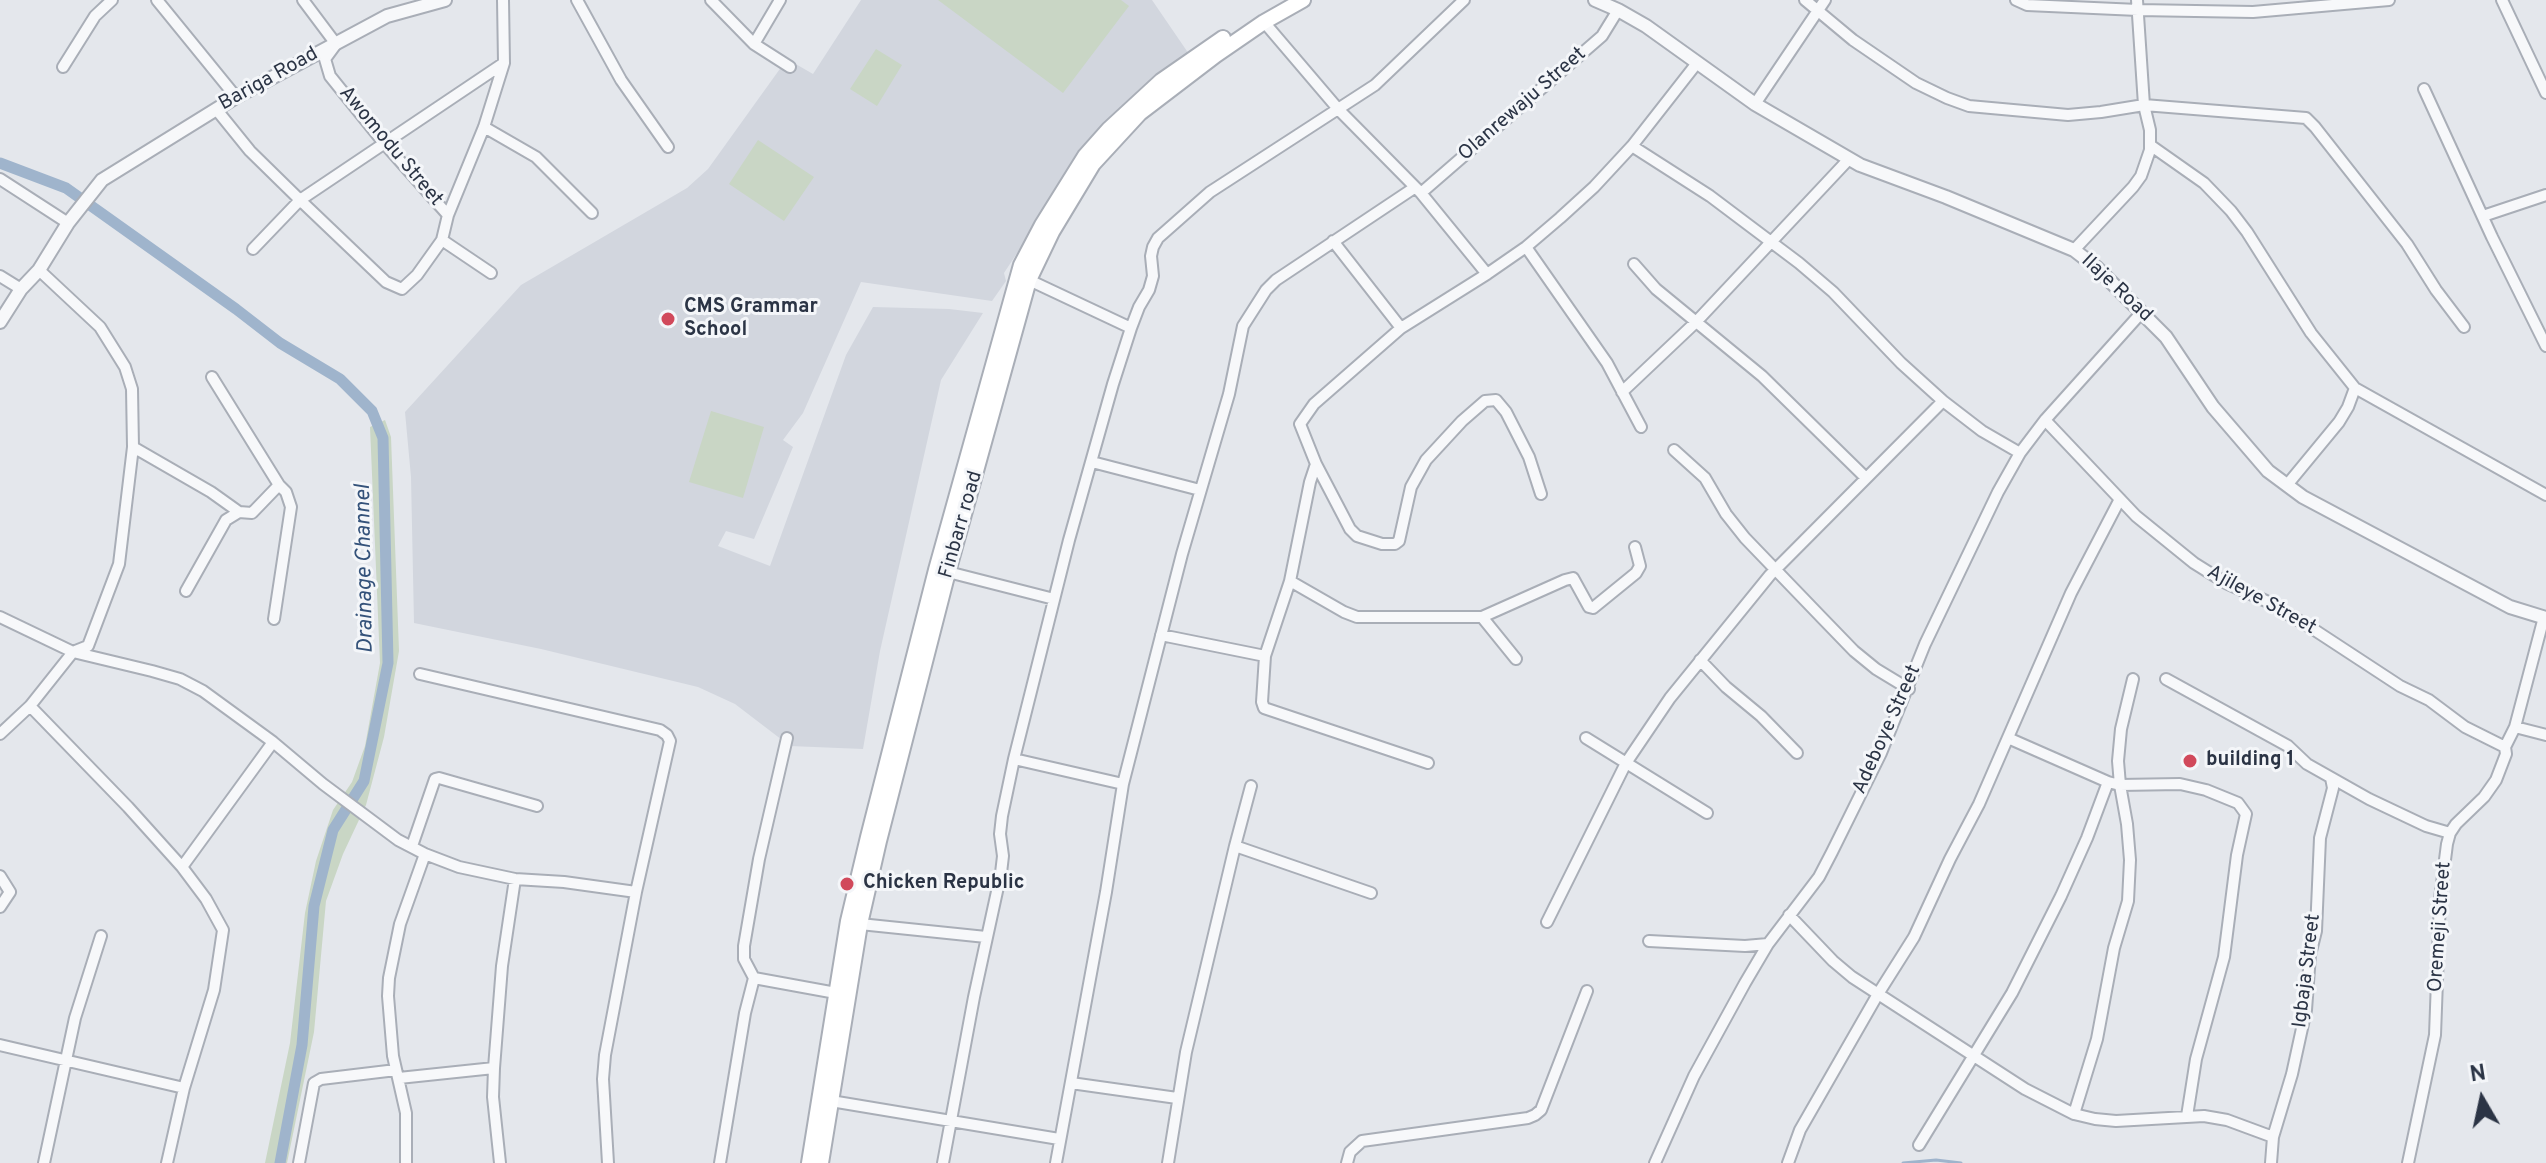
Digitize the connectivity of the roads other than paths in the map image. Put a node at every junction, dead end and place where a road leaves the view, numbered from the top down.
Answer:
1 (112, 0) edge
2 (157, 0) edge
3 (303, 0) edge
4 (503, 0) edge
5 (577, 0) edge
6 (711, 0) edge
7 (780, 0) edge
8 (1285, 0) edge
9 (1303, 0) edge
10 (1464, 0) edge
11 (1595, 0) edge
12 (1805, 0) edge
13 (2016, 0) edge
14 (2389, 0) edge
15 (2502, 0) edge
16 (439, 1) edge
17 (1821, 4) edge
18 (2138, 5) edge
19 (1618, 10) junction
20 (1264, 22) junction
21 (336, 44) junction
22 (754, 44) junction
23 (504, 63) junction
24 (1697, 63) junction
25 (63, 67) dead end
26 (790, 67) dead end
27 (2543, 79) edge
28 (2424, 89) dead end
29 (2546, 93) edge
30 (236, 97) junction
31 (1755, 104) junction
32 (2144, 105) junction
33 (216, 109) junction
34 (1339, 110) junction
35 (484, 127) junction
36 (384, 143) junction
37 (2150, 145) junction
38 (1632, 146) junction
39 (668, 147) dead end
40 (1849, 159) junction
41 (0, 179) edge
42 (1418, 190) junction
43 (2546, 195) edge
44 (300, 200) junction
45 (592, 213) dead end
46 (448, 215) junction
47 (2483, 216) junction
48 (70, 219) junction
49 (442, 240) junction
50 (1333, 241) junction
51 (1772, 242) junction
52 (1526, 247) junction
53 (253, 249) dead end
54 (2074, 250) junction
55 (1634, 264) dead end
56 (39, 270) junction
57 (491, 273) dead end
58 (1487, 274) junction
59 (0, 276) edge
60 (1029, 280) junction
61 (21, 289) junction
62 (2142, 312) junction
63 (0, 322) edge
64 (1696, 322) junction
65 (2464, 327) dead end
66 (1131, 328) junction
67 (1401, 328) junction
68 (2546, 346) edge
69 (212, 377) dead end
70 (2355, 388) junction
71 (1622, 392) junction
72 (1943, 401) junction
73 (2045, 420) junction
74 (1641, 427) dead end
75 (133, 447) junction
76 (1674, 450) dead end
77 (2020, 453) junction
78 (1092, 462) junction
79 (1316, 464) junction
80 (1866, 478) junction
81 (279, 485) junction
82 (2287, 485) junction
83 (1200, 490) junction
84 (1541, 494) dead end
85 (2546, 495) edge
86 (2120, 499) junction
87 (239, 512) junction
88 (1635, 547) dead end
89 (1777, 569) junction
90 (948, 572) junction
91 (1290, 581) junction
92 (186, 591) dead end
93 (1054, 599) junction
94 (0, 617) edge
95 (1482, 617) junction
96 (2545, 617) edge
97 (274, 619) dead end
98 (1161, 635) junction
99 (73, 652) junction
100 (1265, 656) junction
101 (1516, 659) dead end
102 (1700, 660) junction
103 (420, 674) dead end
104 (2133, 679) dead end
105 (2166, 679) dead end
106 (1909, 689) junction
107 (30, 706) junction
108 (2515, 727) junction
109 (0, 734) edge
110 (2546, 735) edge
111 (787, 738) dead end
112 (1586, 738) dead end
113 (2008, 738) junction
114 (273, 742) junction
115 (2505, 747) junction
116 (1797, 753) dead end
117 (1014, 759) junction
118 (1428, 763) dead end
119 (1626, 763) junction
120 (2331, 778) junction
121 (1123, 784) junction
122 (2114, 784) junction
123 (1251, 786) dead end
124 (537, 806) dead end
125 (1707, 813) dead end
126 (2450, 833) junction
127 (874, 839) junction
128 (412, 846) junction
129 (1235, 846) junction
130 (425, 854) junction
131 (182, 867) junction
132 (0, 876) edge
133 (515, 879) junction
134 (636, 892) junction
135 (1371, 893) dead end
136 (0, 907) edge
137 (1789, 915) junction
138 (1547, 922) dead end
139 (860, 924) junction
140 (101, 936) dead end
141 (986, 937) junction
142 (1649, 941) dead end
143 (1768, 944) junction
144 (754, 978) junction
145 (1587, 991) dead end
146 (836, 993) junction
147 (1878, 994) junction
148 (0, 1045) edge
149 (1972, 1056) junction
150 (65, 1060) junction
151 (494, 1068) junction
152 (398, 1074) junction
153 (1071, 1083) junction
154 (184, 1088) junction
155 (1177, 1098) junction
156 (831, 1101) junction
157 (2074, 1114) junction
158 (2187, 1116) junction
159 (951, 1120) junction
160 (2273, 1137) junction
161 (1059, 1139) junction
162 (1919, 1145) dead end
163 (44, 1163) edge
164 (167, 1163) edge
165 (299, 1163) edge
166 (406, 1163) edge
167 (500, 1163) edge
168 (608, 1163) edge
169 (720, 1163) edge
170 (809, 1163) edge
171 (821, 1163) edge
172 (943, 1163) edge
173 (1056, 1163) edge
174 (1168, 1163) edge
175 (1347, 1163) edge
176 (1655, 1163) edge
177 (1788, 1163) edge
178 (2271, 1163) edge
179 (2408, 1163) edge

1 - 25 street
2 - 30 street
3 - 21 street
4 - 23 street
5 - 39 street
6 - 22 street
7 - 22 street
8 - 127 main road, Finbarr road
9 - 20 main road, Finbarr road
10 - 34 street
11 - 19 street, Ilaje Road
12 - 17 street
13 - 18 street
14 - 18 street
15 - 27 street
16 - 21 street, Bariga Road
17 - 31 street
17 - 32 street
18 - 32 street
19 - 24 street, Ilaje Road
19 - 42 street, Olanrewaju Street
20 - 34 street
20 - 60 main road, Finbarr road
21 - 30 street, Bariga Road
21 - 36 street, Awomodu Street
22 - 26 street
23 - 35 street
23 - 36 street
24 - 31 street, Ilaje Road
24 - 38 street
27 - 29 street
28 - 47 street
30 - 33 street, Bariga Road
31 - 40 street, Ilaje Road
32 - 37 street
32 - 65 street
33 - 44 street
33 - 48 street, Bariga Road
34 - 42 street
34 - 66 street
35 - 45 street
35 - 46 street
36 - 44 street
36 - 46 street, Awomodu Street
37 - 54 street
37 - 70 street
38 - 51 street
38 - 52 street
40 - 51 street
40 - 54 street, Ilaje Road
41 - 48 street
42 - 50 street, Olanrewaju Street
42 - 58 street
43 - 47 street
44 - 49 street
44 - 53 street
46 - 49 street
47 - 68 street
48 - 56 street, Bariga Road
49 - 57 street
50 - 67 street
50 - 83 street, Olanrewaju Street
51 - 64 street
51 - 72 street
52 - 58 street
52 - 71 street
54 - 62 street, Ilaje Road
55 - 64 street
56 - 61 street, Bariga Road
56 - 75 street
58 - 67 street
59 - 61 street
60 - 66 street
60 - 90 main road, Finbarr road
61 - 63 street, Bariga Road
62 - 73 street, Adeboye Street
62 - 82 street, Ilaje Road
64 - 71 street
64 - 80 street
66 - 78 street
67 - 79 street
69 - 81 street
70 - 82 street
70 - 85 street
71 - 74 street
72 - 77 street
72 - 80 street
73 - 77 street, Adeboye Street
73 - 86 street, Ajileye Street
75 - 87 street
75 - 99 street
76 - 89 street
77 - 106 street, Adeboye Street
78 - 83 street
78 - 93 street
79 - 84 street
79 - 91 street
80 - 89 street
81 - 87 street
81 - 97 street
82 - 96 street, Ilaje Road
83 - 98 street, Olanrewaju Street
86 - 113 street
86 - 115 street, Ajileye Street
87 - 92 street
88 - 95 street
89 - 102 street
89 - 106 street
90 - 93 street
90 - 127 main road, Finbarr road
91 - 95 street
91 - 100 street
93 - 117 street
94 - 99 street
95 - 101 street
96 - 108 street, Oremeji Street
98 - 100 street
98 - 121 street, Olanrewaju Street
99 - 107 street
99 - 114 street
100 - 118 street
102 - 116 street
102 - 119 street
103 - 134 street
104 - 122 street
105 - 120 street
106 - 137 street, Adeboye Street
107 - 109 street
107 - 131 street
108 - 110 street
108 - 115 street, Oremeji Street
111 - 144 street
112 - 119 street
113 - 122 street
113 - 147 street
114 - 128 street
114 - 131 street
115 - 126 street, Oremeji Street
117 - 121 street
117 - 141 street
119 - 125 street
119 - 138 street
120 - 126 street
120 - 160 street, Igbaja Street
121 - 153 street, Olanrewaju Street
122 - 149 street
122 - 157 street
122 - 158 street
123 - 129 street
124 - 128 street
126 - 179 street, Oremeji Street
127 - 139 main road, Finbarr road
127 - 146 main road, Finbarr road
128 - 130 street
129 - 135 street
129 - 155 street
130 - 133 street
130 - 152 street
131 - 154 street
132 - 136 street
133 - 134 street
133 - 151 street
134 - 168 street
137 - 143 street, Adeboye Street
137 - 147 street
139 - 141 street
139 - 156 main road, Finbarr road
140 - 150 street
141 - 159 street
142 - 143 street
143 - 176 street, Adeboye Street
144 - 146 street
144 - 169 street
145 - 175 street
146 - 170 main road, Finbarr road
147 - 149 street
147 - 177 street
148 - 150 street
149 - 157 street
149 - 162 street
150 - 154 street
150 - 163 street
151 - 152 street
151 - 167 street
152 - 165 street
152 - 166 street
153 - 155 street
153 - 161 street, Olanrewaju Street
154 - 164 street
155 - 174 street
156 - 159 street
156 - 171 main road, Finbarr road
157 - 158 street
158 - 160 street
159 - 161 street
159 - 172 street
160 - 178 street, Igbaja Street
161 - 173 street, Olanrewaju Street

